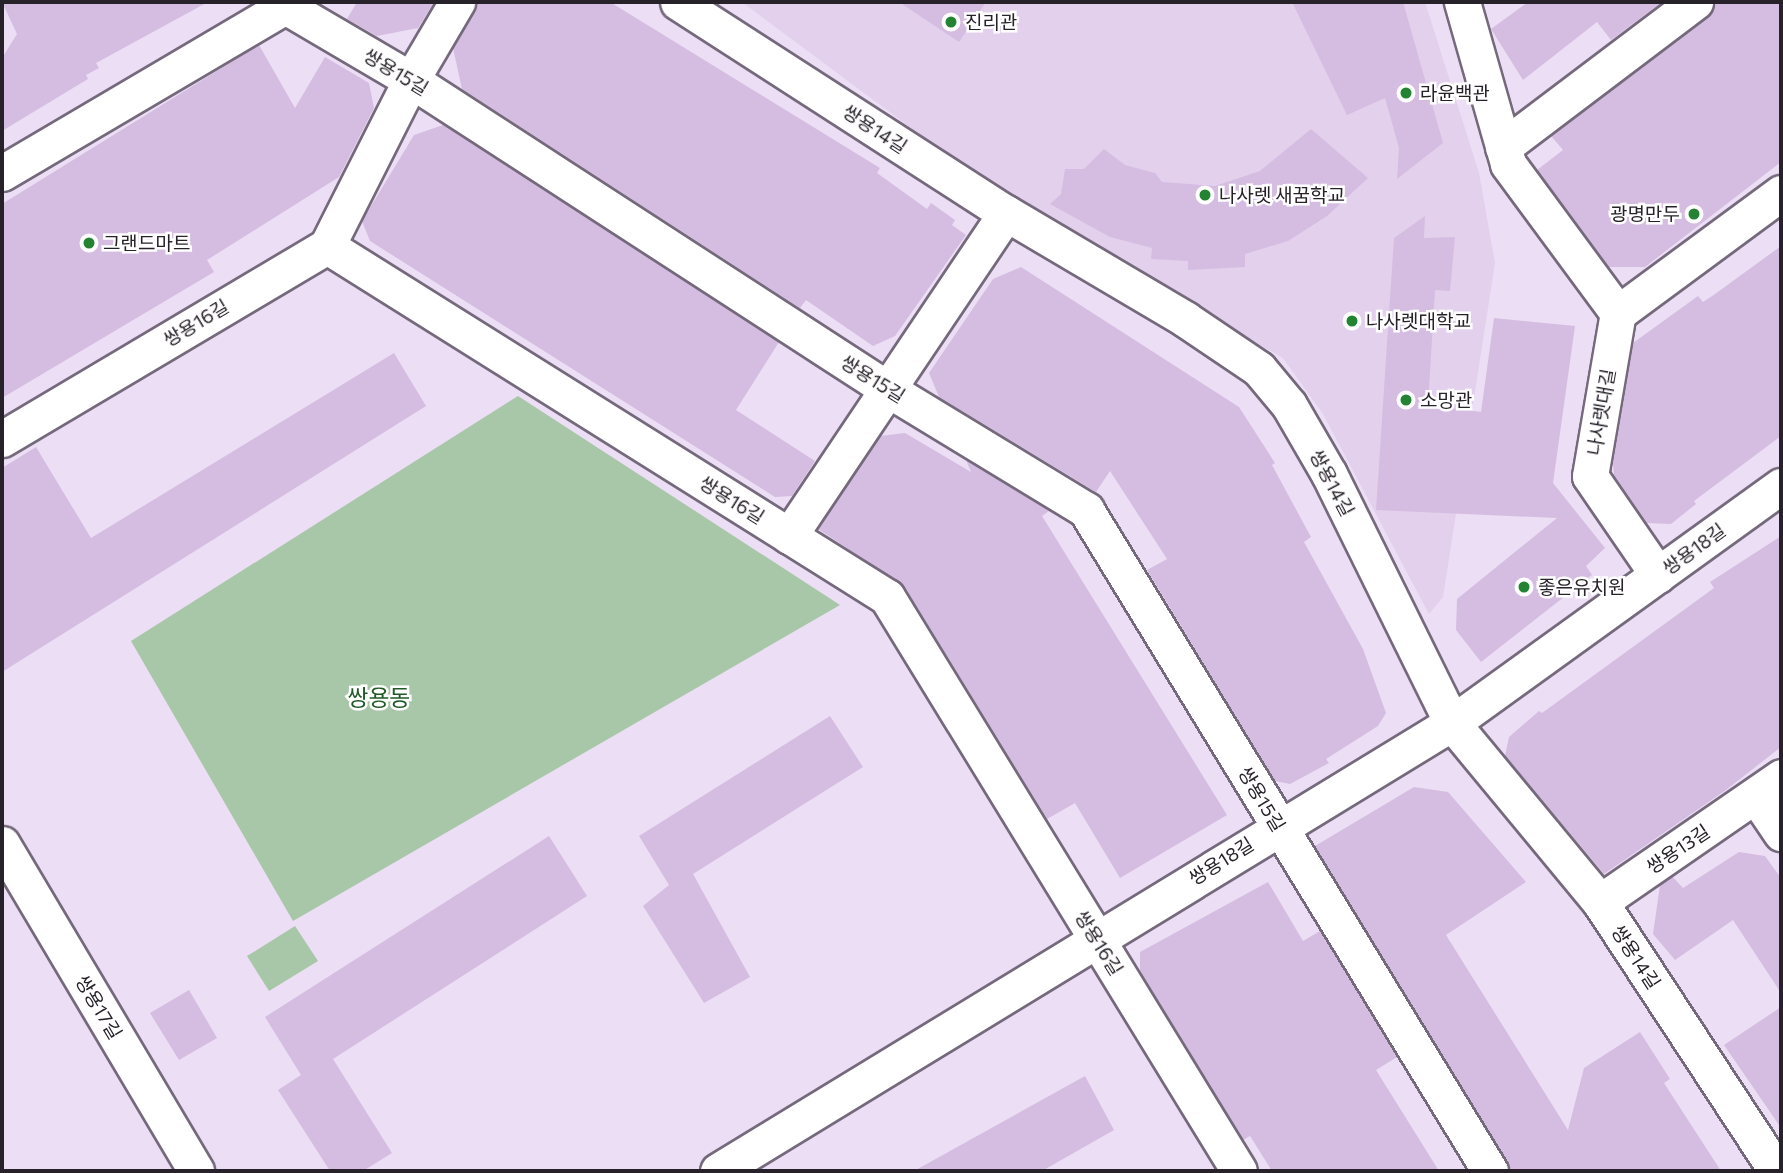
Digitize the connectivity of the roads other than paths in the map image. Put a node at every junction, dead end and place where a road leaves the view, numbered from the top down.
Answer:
1 (457, 2) edge
2 (678, 2) edge
3 (1462, 2) edge
4 (1695, 2) edge
5 (411, 80) junction
6 (1503, 147) junction
7 (2, 173) edge
8 (1781, 193) edge
9 (1006, 213) junction
10 (327, 246) junction
11 (1618, 313) junction
12 (889, 390) junction
13 (2, 439) edge
14 (1781, 486) edge
15 (789, 536) junction
16 (1658, 575) junction
17 (1452, 723) junction
18 (1769, 786) edge
19 (1278, 825) junction
20 (1781, 833) edge
21 (2, 844) edge
22 (1600, 902) junction
23 (1097, 940) junction
24 (196, 1171) edge
25 (718, 1171) edge
26 (1239, 1171) edge
27 (1490, 1171) edge
28 (1777, 1171) edge

1 - 5 street
2 - 9 street, 쌍용14길
3 - 6 street
4 - 6 street
5 - 7 street, 쌍용15길
5 - 10 street
5 - 12 street, 쌍용15길
6 - 11 street
8 - 11 street
9 - 12 street
9 - 17 street, 쌍용14길
10 - 13 street, 쌍용16길
10 - 15 street, 쌍용16길
11 - 16 street, 나사렛대길
12 - 15 street
12 - 19 street, 쌍용15길
14 - 16 street, 쌍용18길
15 - 23 street, 쌍용16길
16 - 17 street, 쌍용18길
17 - 19 street, 쌍용18길
17 - 22 street, 쌍용14길
18 - 20 street, 쌍용13길
18 - 22 street, 쌍용13길
19 - 23 street, 쌍용18길
19 - 27 street, 쌍용15길
21 - 24 street, 쌍용17길
22 - 28 street, 쌍용14길
23 - 25 street, 쌍용18길
23 - 26 street, 쌍용16길

